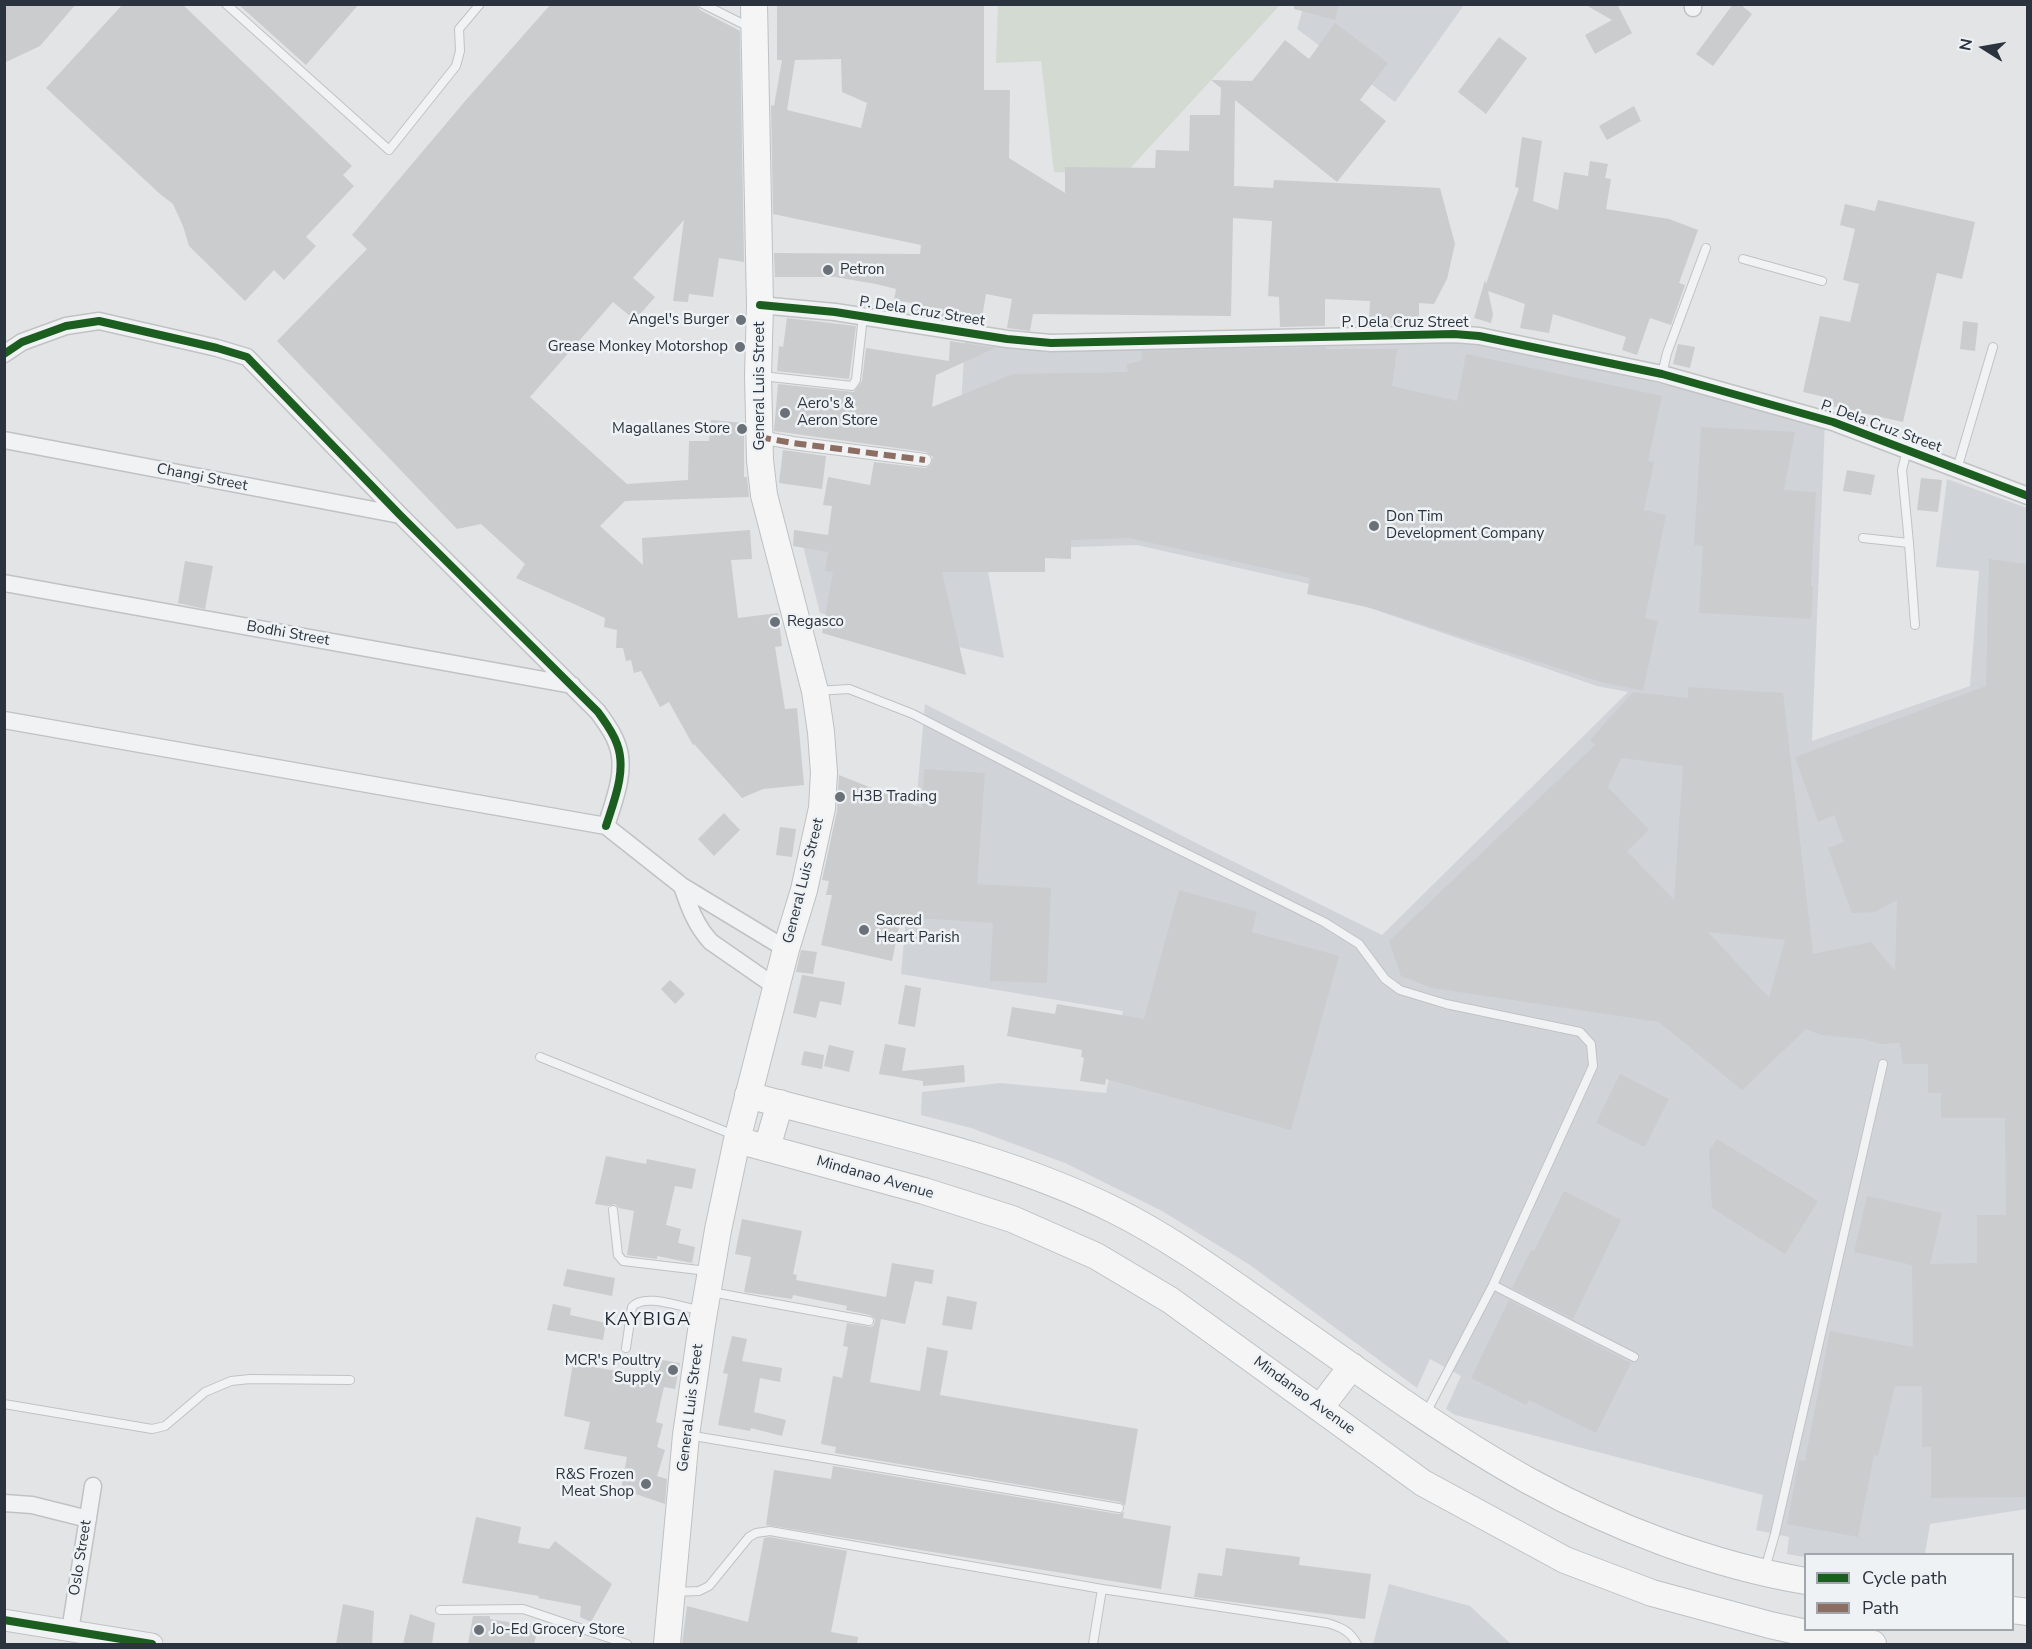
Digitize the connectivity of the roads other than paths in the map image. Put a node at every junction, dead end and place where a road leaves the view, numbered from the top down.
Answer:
1 (226, 4) edge
2 (480, 4) edge
3 (703, 4) edge
4 (754, 4) edge
5 (754, 30) junction
6 (1706, 248) dead end
7 (1743, 259) dead end
8 (1822, 281) dead end
9 (760, 305) junction
10 (863, 316) junction
11 (1993, 347) dead end
12 (4, 354) edge
13 (1662, 374) junction
14 (758, 376) junction
15 (759, 437) junction
16 (4, 440) edge
17 (1907, 450) junction
18 (925, 460) dead end
19 (1957, 469) junction
20 (2028, 496) edge
21 (400, 515) junction
22 (1863, 538) dead end
23 (1909, 543) junction
24 (4, 582) edge
25 (1915, 624) dead end
26 (572, 685) junction
27 (815, 691) junction
28 (4, 720) edge
29 (606, 826) junction
30 (682, 886) junction
31 (786, 949) junction
32 (776, 987) junction
33 (540, 1057) dead end
34 (1883, 1064) dead end
35 (748, 1095) junction
36 (780, 1104) junction
37 (737, 1138) junction
38 (767, 1148) junction
39 (613, 1210) dead end
40 (1493, 1285) junction
41 (708, 1291) junction
42 (869, 1321) dead end
43 (626, 1348) dead end
44 (1634, 1357) dead end
45 (1352, 1366) junction
46 (350, 1380) dead end
47 (4, 1404) edge
48 (1320, 1408) junction
49 (1424, 1416) junction
50 (686, 1435) junction
51 (93, 1486) dead end
52 (4, 1503) edge
53 (1119, 1508) dead end
54 (88, 1519) junction
55 (1764, 1573) junction
56 (1804, 1581) edge
57 (1102, 1589) junction
58 (671, 1591) junction
59 (440, 1610) dead end
60 (4, 1620) edge
61 (70, 1631) junction
62 (152, 1644) edge
63 (627, 1644) edge
64 (667, 1644) edge
65 (1093, 1644) edge
66 (1357, 1644) edge
67 (1873, 1644) edge

1 - 2 lane
3 - 5 lane
4 - 5 main road, General Luis Street
5 - 9 main road, General Luis Street
6 - 13 lane
7 - 8 lane
9 - 10 street, P. Dela Cruz Street
9 - 14 main road, General Luis Street
10 - 13 street, P. Dela Cruz Street
10 - 14 lane
11 - 19 lane
12 - 21 street
13 - 17 street, P. Dela Cruz Street
14 - 15 main road, General Luis Street
15 - 18 street
15 - 27 main road, General Luis Street
16 - 21 street, Changi Street
17 - 19 street, P. Dela Cruz Street
17 - 23 lane
19 - 20 street, P. Dela Cruz Street
21 - 26 street
22 - 23 lane
23 - 25 lane
24 - 26 street, Bodhi Street
26 - 29 street
27 - 31 main road, General Luis Street
27 - 40 lane
28 - 29 street
29 - 30 street
30 - 31 street
30 - 32 street
31 - 32 main road, General Luis Street
32 - 35 main road, General Luis Street
33 - 37 lane
34 - 55 lane
35 - 36 main road
35 - 37 main road, General Luis Street
36 - 38 main road
36 - 45 main road
37 - 38 main road, Mindanao Avenue
37 - 41 main road, General Luis Street
38 - 48 main road, Mindanao Avenue
39 - 41 lane
40 - 44 lane
40 - 49 lane
41 - 42 lane
41 - 43 lane
41 - 50 main road, General Luis Street
45 - 48 main road
45 - 49 main road
46 - 47 lane
48 - 67 main road, Mindanao Avenue
49 - 55 main road
50 - 53 lane
50 - 58 main road, General Luis Street
51 - 54 street, Oslo Street
52 - 54 street
54 - 61 street, Oslo Street
55 - 56 main road
57 - 58 lane
57 - 65 lane
57 - 66 lane
58 - 64 main road, General Luis Street
59 - 63 lane
60 - 61 street
61 - 62 street

